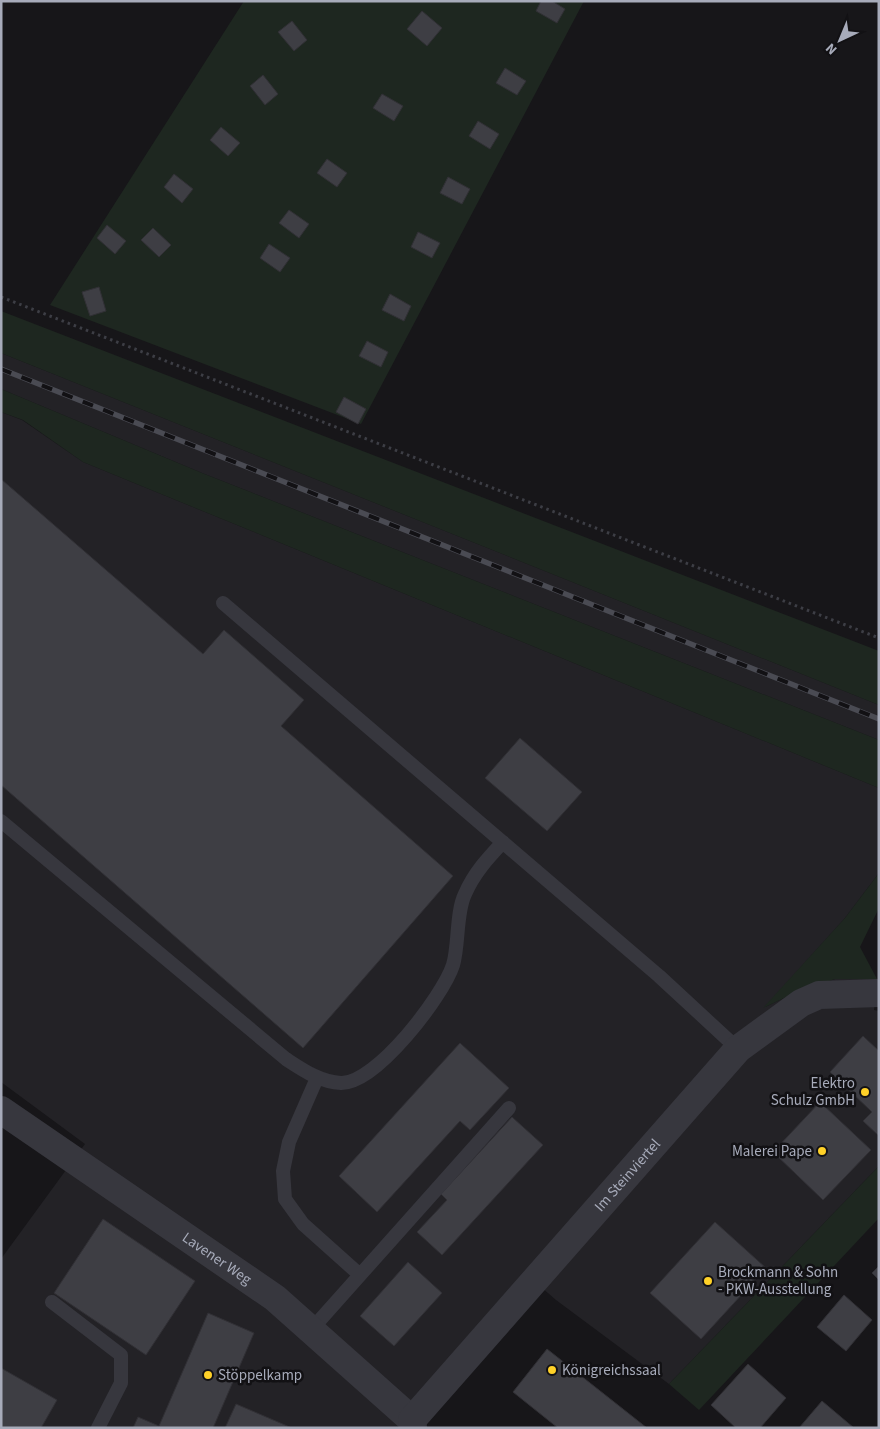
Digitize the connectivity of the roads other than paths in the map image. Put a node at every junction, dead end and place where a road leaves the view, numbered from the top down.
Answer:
1 (223, 603) dead end
2 (1, 821) edge
3 (503, 842) junction
4 (879, 993) edge
5 (738, 1050) junction
6 (317, 1078) junction
7 (509, 1108) dead end
8 (1, 1110) edge
9 (360, 1275) junction
10 (52, 1302) dead end
11 (311, 1330) junction
12 (413, 1424) edge
13 (98, 1428) edge

1 - 3 lane
2 - 6 lane
3 - 5 lane
3 - 6 lane
4 - 5 street, Im Steinviertel
5 - 12 street, Im Steinviertel
6 - 9 lane
7 - 9 lane
8 - 11 street, Lavener Weg
9 - 11 lane
10 - 13 lane
11 - 12 street, Lavener Weg

